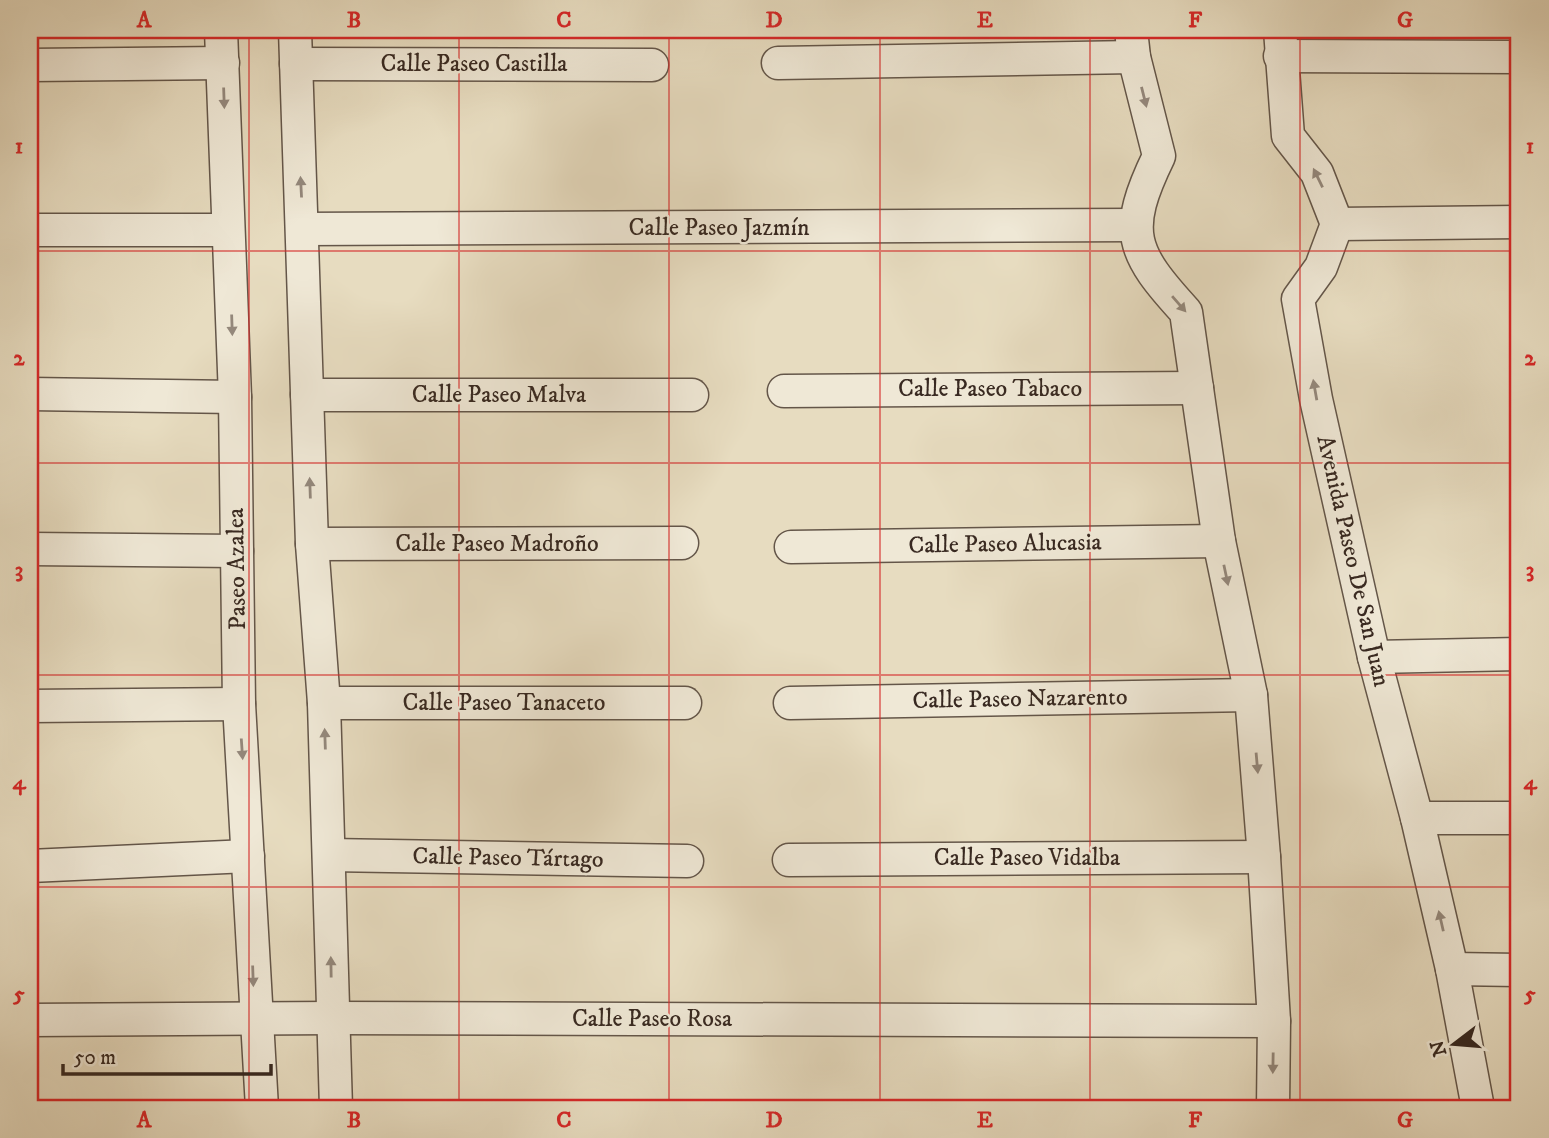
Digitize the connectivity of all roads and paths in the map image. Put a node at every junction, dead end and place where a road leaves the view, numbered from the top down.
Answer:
1 (221, 30) edge
2 (295, 30) edge
3 (1133, 43) edge
4 (1280, 43) edge
5 (1519, 57) edge
6 (223, 63) junction
7 (778, 63) dead end
8 (296, 64) junction
9 (30, 65) edge
10 (652, 65) dead end
11 (1519, 222) edge
12 (1337, 224) junction
13 (1135, 225) junction
14 (303, 229) junction
15 (30, 230) edge
16 (228, 230) junction
17 (1197, 388) junction
18 (783, 391) dead end
19 (30, 394) edge
20 (307, 395) junction
21 (692, 395) dead end
22 (235, 397) junction
23 (1219, 541) junction
24 (682, 543) dead end
25 (312, 544) junction
26 (791, 547) dead end
27 (30, 548) edge
28 (237, 551) junction
29 (1519, 654) edge
30 (1374, 657) junction
31 (1251, 695) junction
32 (324, 703) junction
33 (685, 703) dead end
34 (790, 703) dead end
35 (239, 704) junction
36 (30, 706) edge
37 (1417, 818) junction
38 (1519, 818) edge
39 (329, 855) junction
40 (248, 856) junction
41 (1265, 857) junction
42 (789, 860) dead end
43 (687, 861) dead end
44 (30, 866) edge
45 (1452, 969) junction
46 (1519, 970) edge
47 (332, 1018) junction
48 (255, 1019) junction
49 (30, 1020) edge
50 (1273, 1021) junction
51 (261, 1108) edge
52 (336, 1108) edge
53 (1273, 1108) edge
54 (1478, 1108) edge

1 - 6 street, Paseo Azalea
2 - 8 street
3 - 7 street
3 -> 13 street
4 - 5 street
12 -> 4 street
6 - 9 street
6 -> 16 street, Paseo Azalea
8 - 10 street, Calle Paseo Castilla
14 -> 8 street
11 - 12 street
30 -> 12 street, Avenida Paseo De San Juan
13 - 14 street, Calle Paseo Jazmín
13 -> 17 street
14 - 20 street
15 - 16 street
16 -> 22 street, Paseo Azalea
17 - 18 street, Calle Paseo Tabaco
17 - 23 street
19 - 22 street
20 - 21 street, Calle Paseo Malva
25 -> 20 street
22 - 28 street, Paseo Azalea
23 - 26 street, Calle Paseo Alucasia
23 -> 31 street
24 - 25 street, Calle Paseo Madroño
25 - 32 street
27 - 28 street
28 - 35 street, Paseo Azalea
29 - 30 street
30 - 37 street, Avenida Paseo De San Juan
31 - 34 street, Calle Paseo Nazarento
31 -> 41 street
32 - 33 street, Calle Paseo Tanaceto
39 -> 32 street
35 - 36 street
35 -> 40 street, Paseo Azalea
37 - 38 street
45 -> 37 street, Avenida Paseo De San Juan
39 - 43 street, Calle Paseo Tártago
47 -> 39 street
40 - 44 street
40 -> 48 street, Paseo Azalea
41 - 42 street, Calle Paseo Vidalba
41 - 50 street
45 - 46 street
45 - 54 street, Avenida Paseo De San Juan
47 - 48 street, Calle Paseo Rosa
47 - 50 street, Calle Paseo Rosa
47 - 52 street
48 - 49 street, Calle Paseo Rosa
48 - 51 street, Paseo Azalea
50 -> 53 street

